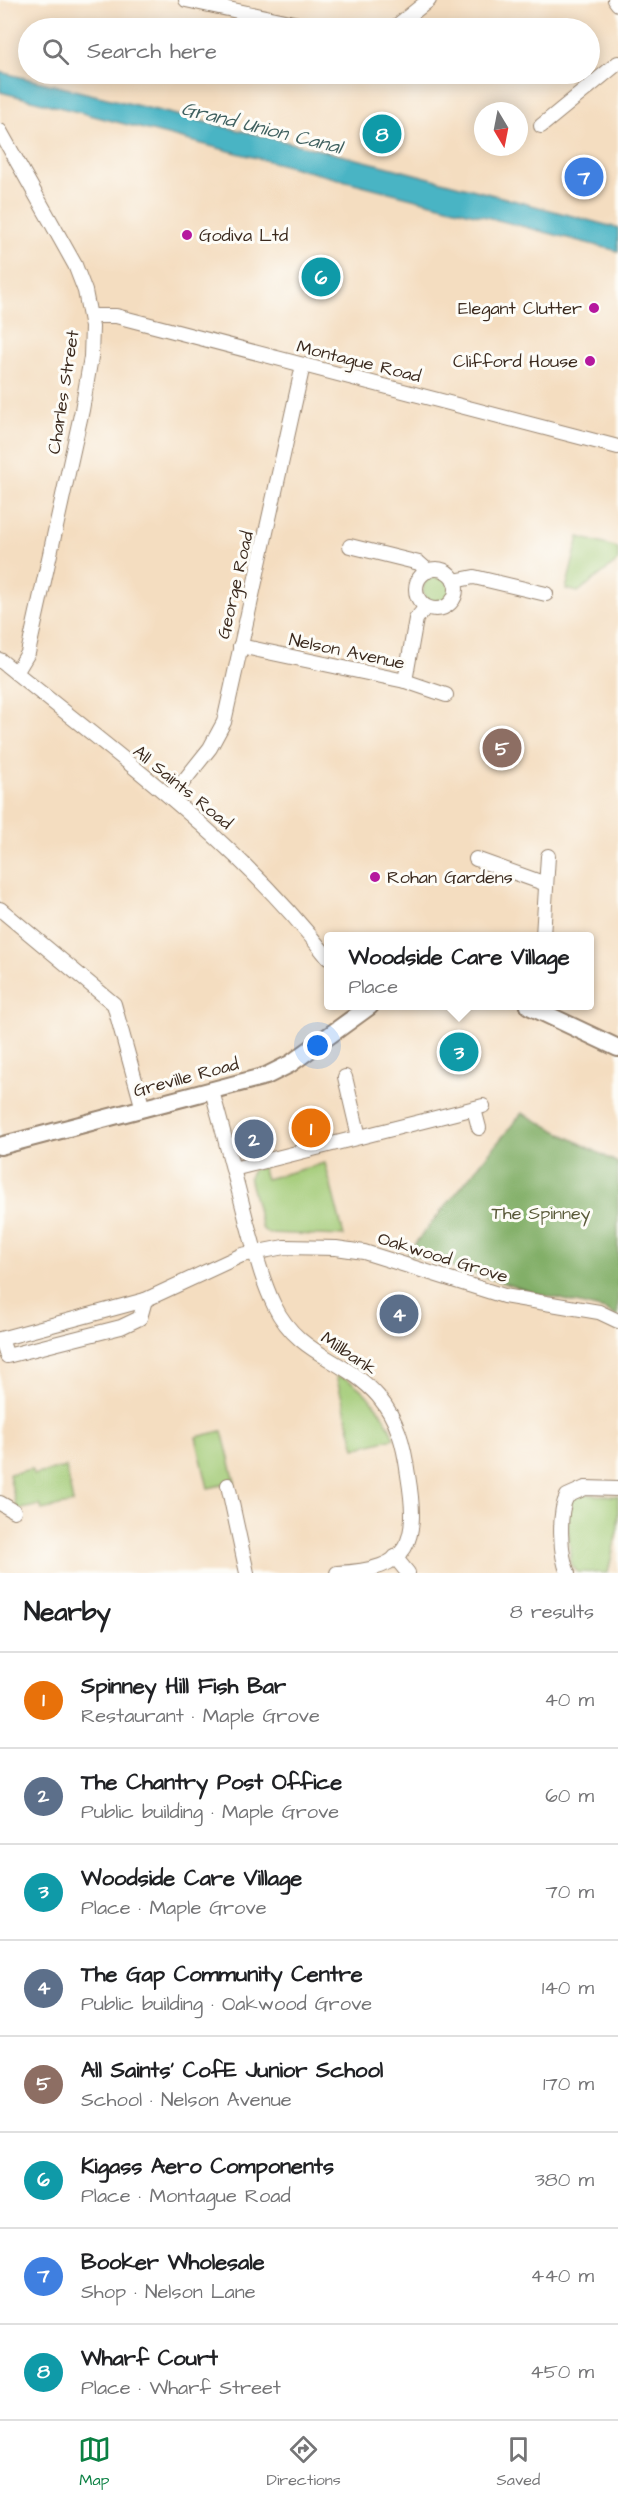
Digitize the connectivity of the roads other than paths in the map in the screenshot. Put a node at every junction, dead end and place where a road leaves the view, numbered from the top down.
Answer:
1 (186, 0) edge
2 (429, 0) edge
3 (615, 0) edge
4 (618, 4) edge
5 (270, 18) edge
6 (406, 18) edge
7 (618, 63) edge
8 (600, 78) edge
9 (592, 84) edge
10 (541, 126) dead end
11 (0, 131) edge
12 (91, 316) junction
13 (303, 365) junction
14 (618, 447) edge
15 (350, 546) dead end
16 (428, 572) junction
17 (454, 581) junction
18 (546, 594) dead end
19 (426, 607) junction
20 (240, 646) junction
21 (0, 660) edge
22 (16, 673) junction
23 (405, 681) junction
24 (446, 695) dead end
25 (171, 797) junction
26 (548, 856) dead end
27 (476, 859) dead end
28 (546, 884) junction
29 (0, 909) edge
30 (543, 932) edge
31 (324, 953) edge
32 (362, 1010) edge
33 (539, 1010) edge
34 (618, 1048) edge
35 (345, 1077) dead end
36 (212, 1091) junction
37 (143, 1109) junction
38 (479, 1128) dead end
39 (359, 1137) junction
40 (0, 1146) edge
41 (233, 1169) junction
42 (255, 1251) junction
43 (618, 1321) edge
44 (1, 1339) edge
45 (228, 1485) dead end
46 (618, 1490) edge
47 (0, 1503) edge
48 (14, 1511) dead end
49 (395, 1557) junction
50 (247, 1573) edge
51 (337, 1573) edge
52 (408, 1573) edge
53 (568, 1573) edge

1 - 5 street
2 - 6 street
3 - 4 street
7 - 8 street
9 - 10 street
11 - 12 street, Charles Street
12 - 13 street, Montague Road
12 - 22 street, Charles Street
13 - 14 street, Montague Road
13 - 20 street, George Road
15 - 16 street
16 - 17 street
16 - 19 street
17 - 18 street
17 - 19 street
19 - 23 street
20 - 23 street, Nelson Avenue
20 - 25 street, George Road
21 - 22 street, All Saints Road
22 - 25 street, All Saints Road
23 - 24 street, Nelson Avenue
25 - 31 street, All Saints Road
26 - 28 street
27 - 28 street
28 - 30 street
29 - 37 street
32 - 36 street, Greville Road
33 - 34 street
35 - 39 street
36 - 37 street, Greville Road
36 - 41 street, Millbank
37 - 40 street, Greville Road
38 - 39 street
39 - 41 street
41 - 42 street, Millbank
42 - 43 street, Oakwood Grove
42 - 44 street, Oakwood Grove
42 - 49 street, Millbank
45 - 50 street
46 - 53 street
47 - 48 street
49 - 51 street
49 - 52 street

